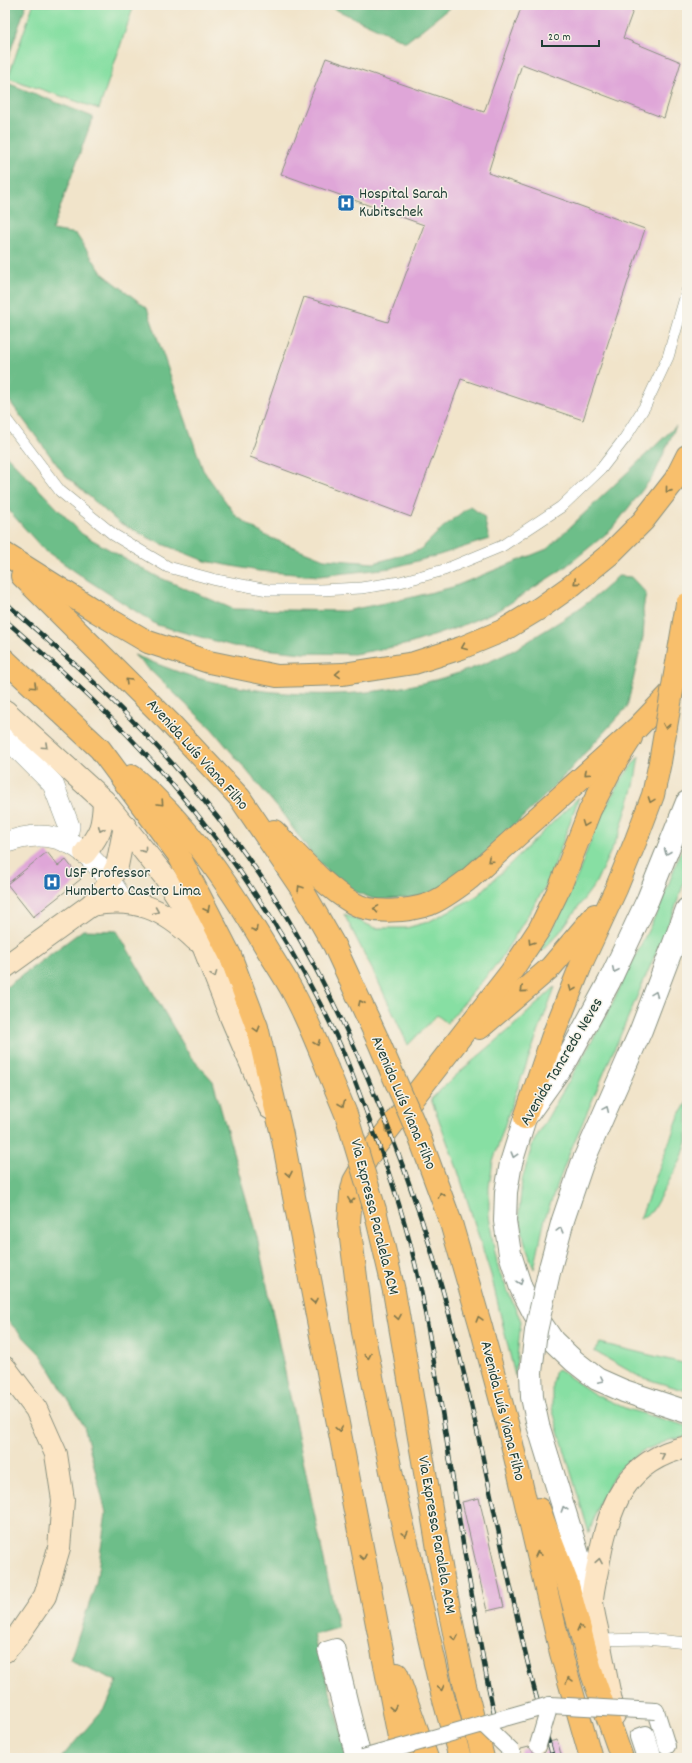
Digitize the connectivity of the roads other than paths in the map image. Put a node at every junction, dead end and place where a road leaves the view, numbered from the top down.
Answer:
1 (687, 291) edge
2 (5, 418) edge
3 (687, 456) edge
4 (5, 554) edge
5 (5, 558) edge
6 (687, 604) edge
7 (5, 660) edge
8 (687, 676) edge
9 (5, 711) edge
10 (637, 728) junction
11 (26, 729) junction
12 (5, 731) edge
13 (5, 736) edge
14 (100, 749) junction
15 (240, 798) junction
16 (104, 801) junction
17 (687, 802) edge
18 (125, 826) junction
19 (66, 842) junction
20 (5, 843) edge
21 (85, 853) junction
22 (110, 881) junction
23 (616, 889) junction
24 (123, 902) junction
25 (90, 905) junction
26 (687, 909) edge
27 (204, 948) junction
28 (5, 967) edge
29 (437, 1066) junction
30 (525, 1118) junction
31 (282, 1135) junction
32 (5, 1368) edge
33 (687, 1412) edge
34 (508, 1427) junction
35 (687, 1447) edge
36 (592, 1600) junction
37 (371, 1601) junction
38 (599, 1640) junction
39 (687, 1643) edge
40 (5, 1651) edge
41 (336, 1660) dead end
42 (550, 1705) junction
43 (483, 1724) junction
44 (538, 1745) dead end
45 (512, 1752) dead end
46 (662, 1752) edge
47 (363, 1758) edge
48 (403, 1758) edge
49 (427, 1758) edge
50 (460, 1758) edge
51 (483, 1758) edge
52 (591, 1758) edge
53 (622, 1758) edge
54 (645, 1758) edge
55 (654, 1758) edge

1 - 2 lane
3 -> 4 main road
15 -> 5 main road, Avenida Luís Viana Filho
6 -> 23 main road, bridge
7 -> 14 main road
8 - 10 main road
9 - 11 main road
10 -> 15 main road
10 -> 29 main road
11 - 12 lane
11 -> 16 main road
13 - 19 street
14 -> 31 main road
14 -> 51 main road, Via Expressa Paralela ACM, bridge
34 -> 15 main road, Avenida Luís Viana Filho, bridge
16 - 18 main road
16 -> 21 main road
17 -> 30 street, Avenida Tancredo Neves
18 - 22 main road
18 -> 27 main road
19 - 20 street
19 - 21 street
21 - 22 street
22 - 24 street
22 - 25 main road
23 -> 29 main road
23 -> 30 main road
24 - 25 main road
24 -> 27 main road
25 - 28 main road
36 -> 26 street, bridge
27 -> 31 main road
29 -> 50 main road
30 -> 33 street, Avenida Tancredo Neves
31 -> 37 main road
32 - 40 main road
52 -> 34 main road, Avenida Luís Viana Filho
53 -> 34 main road
36 -> 35 main road
36 - 38 main road
37 -> 48 main road
37 - 49 main road
38 - 39 lane
38 - 53 main road
41 - 47 street
42 - 43 street, bridge
42 - 44 street, bridge
42 - 46 street, bridge
43 - 45 street, bridge
43 - 47 street, bridge
54 - 55 street

